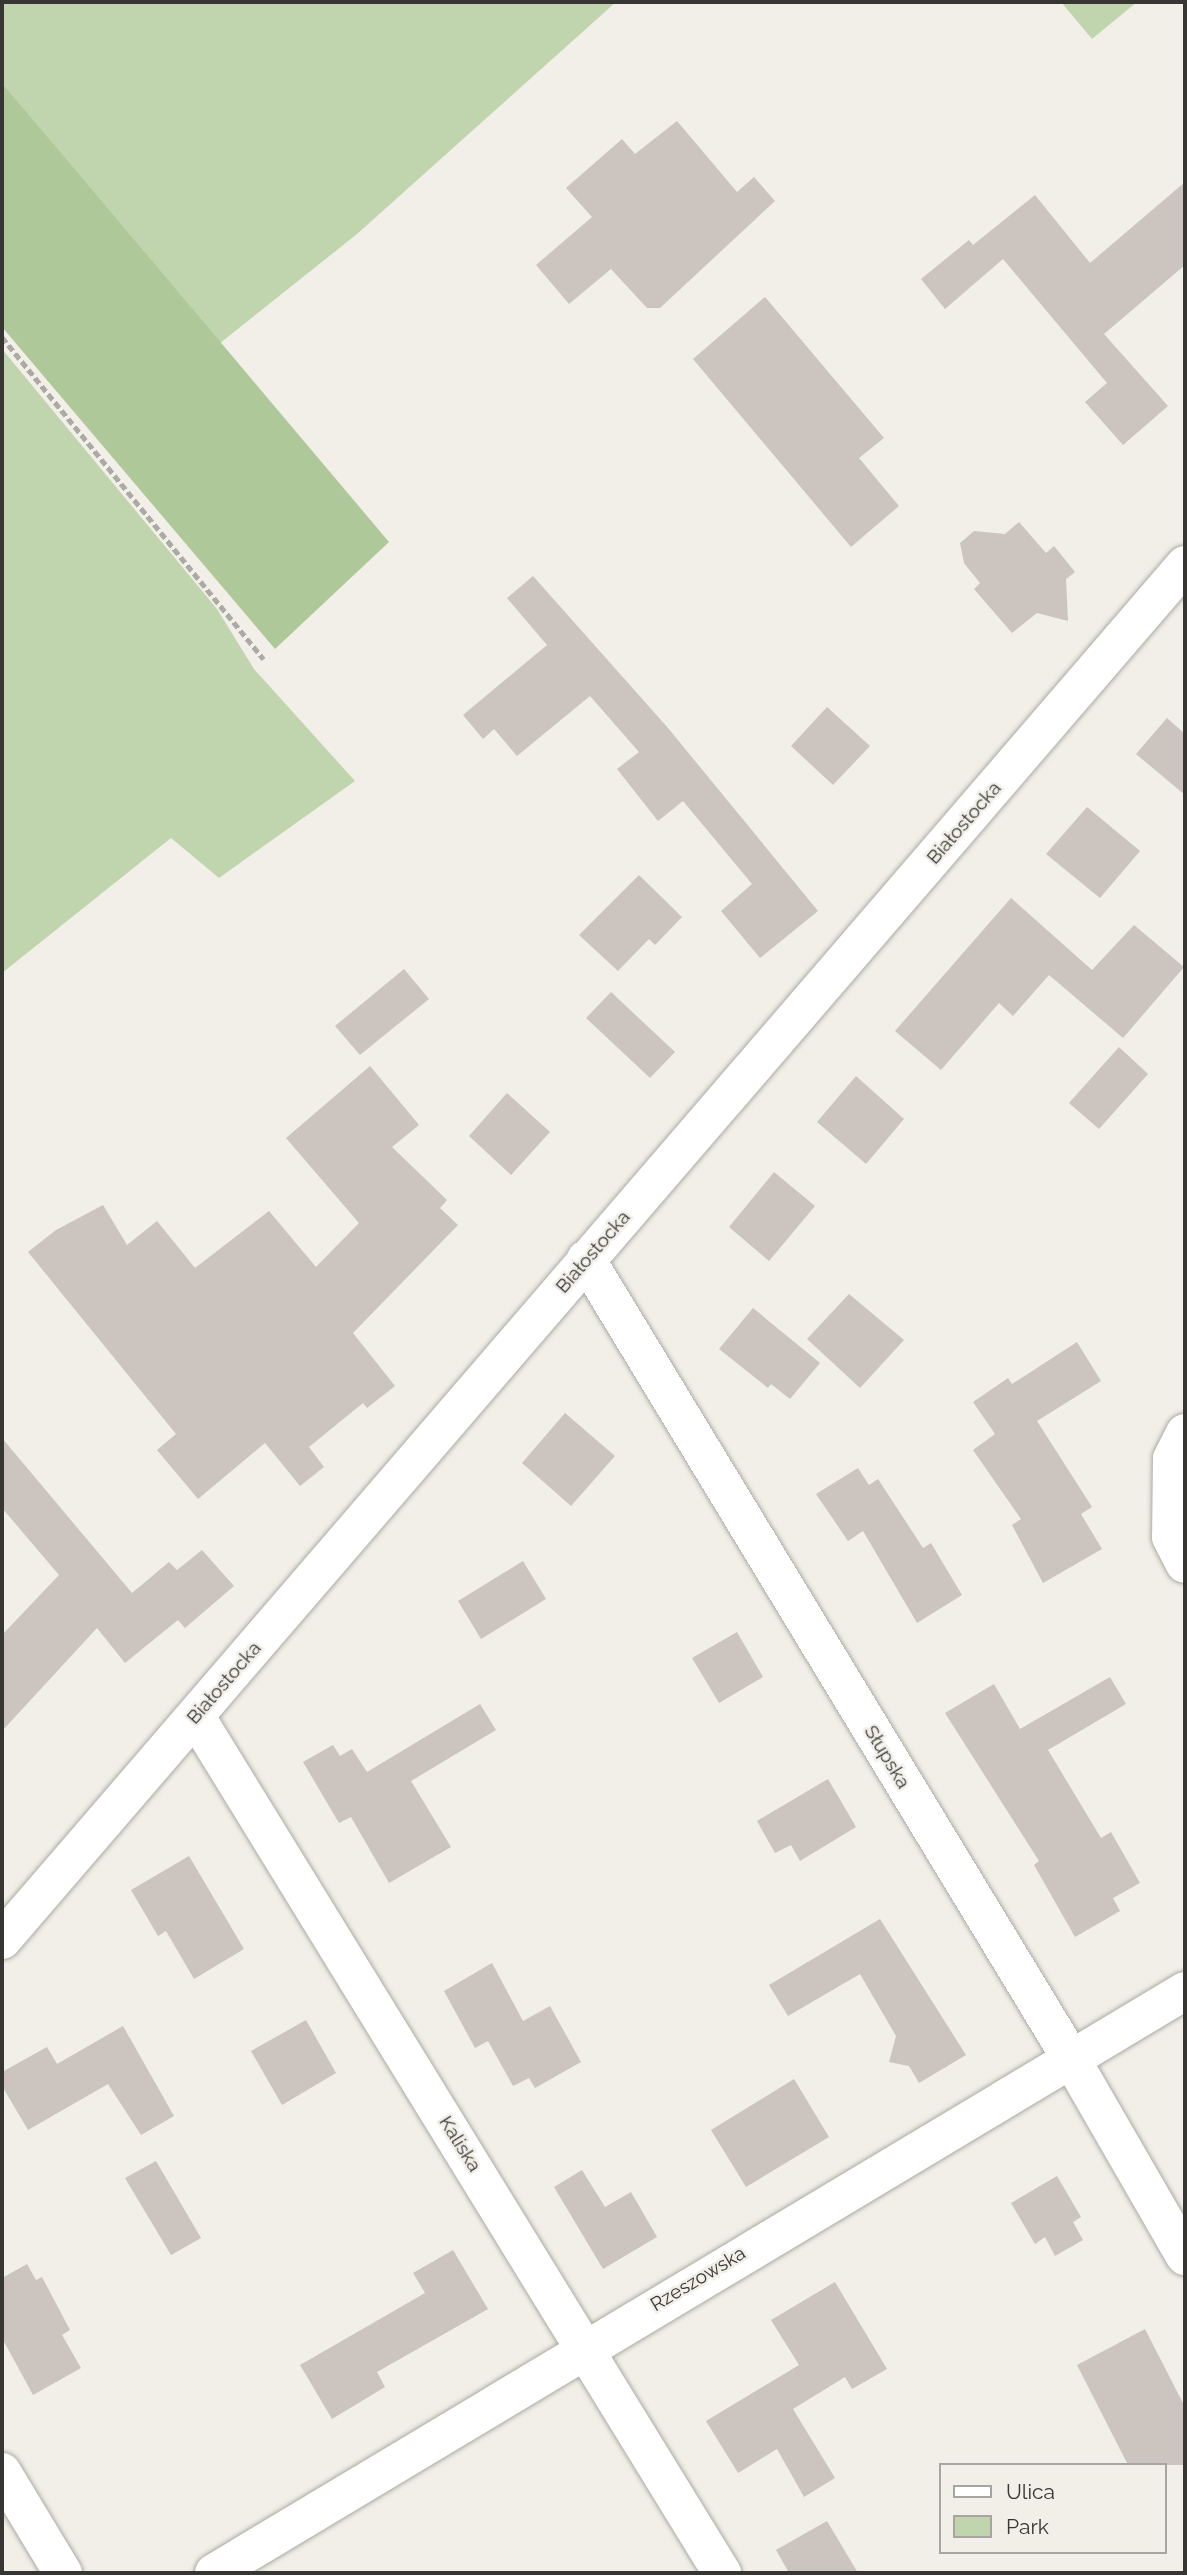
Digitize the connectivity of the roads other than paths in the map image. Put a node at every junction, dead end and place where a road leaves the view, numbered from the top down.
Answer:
1 (1185, 565) edge
2 (586, 1259) junction
3 (1185, 1433) edge
4 (1178, 1550) edge
5 (196, 1717) junction
6 (2, 1940) edge
7 (1185, 1991) edge
8 (1070, 2057) junction
9 (1185, 2256) edge
10 (586, 2347) junction
11 (2, 2472) edge
12 (63, 2573) edge
13 (214, 2573) edge
14 (722, 2573) edge

1 - 2 street, Białostocka
2 - 5 street, Białostocka
2 - 8 street, Słupska
3 - 4 street
5 - 6 street, Białostocka
5 - 10 street, Kaliska
7 - 8 street, Rzeszowska
8 - 9 street, Słupska
8 - 10 street, Rzeszowska
10 - 13 street, Rzeszowska
10 - 14 street, Kaliska
11 - 12 street

